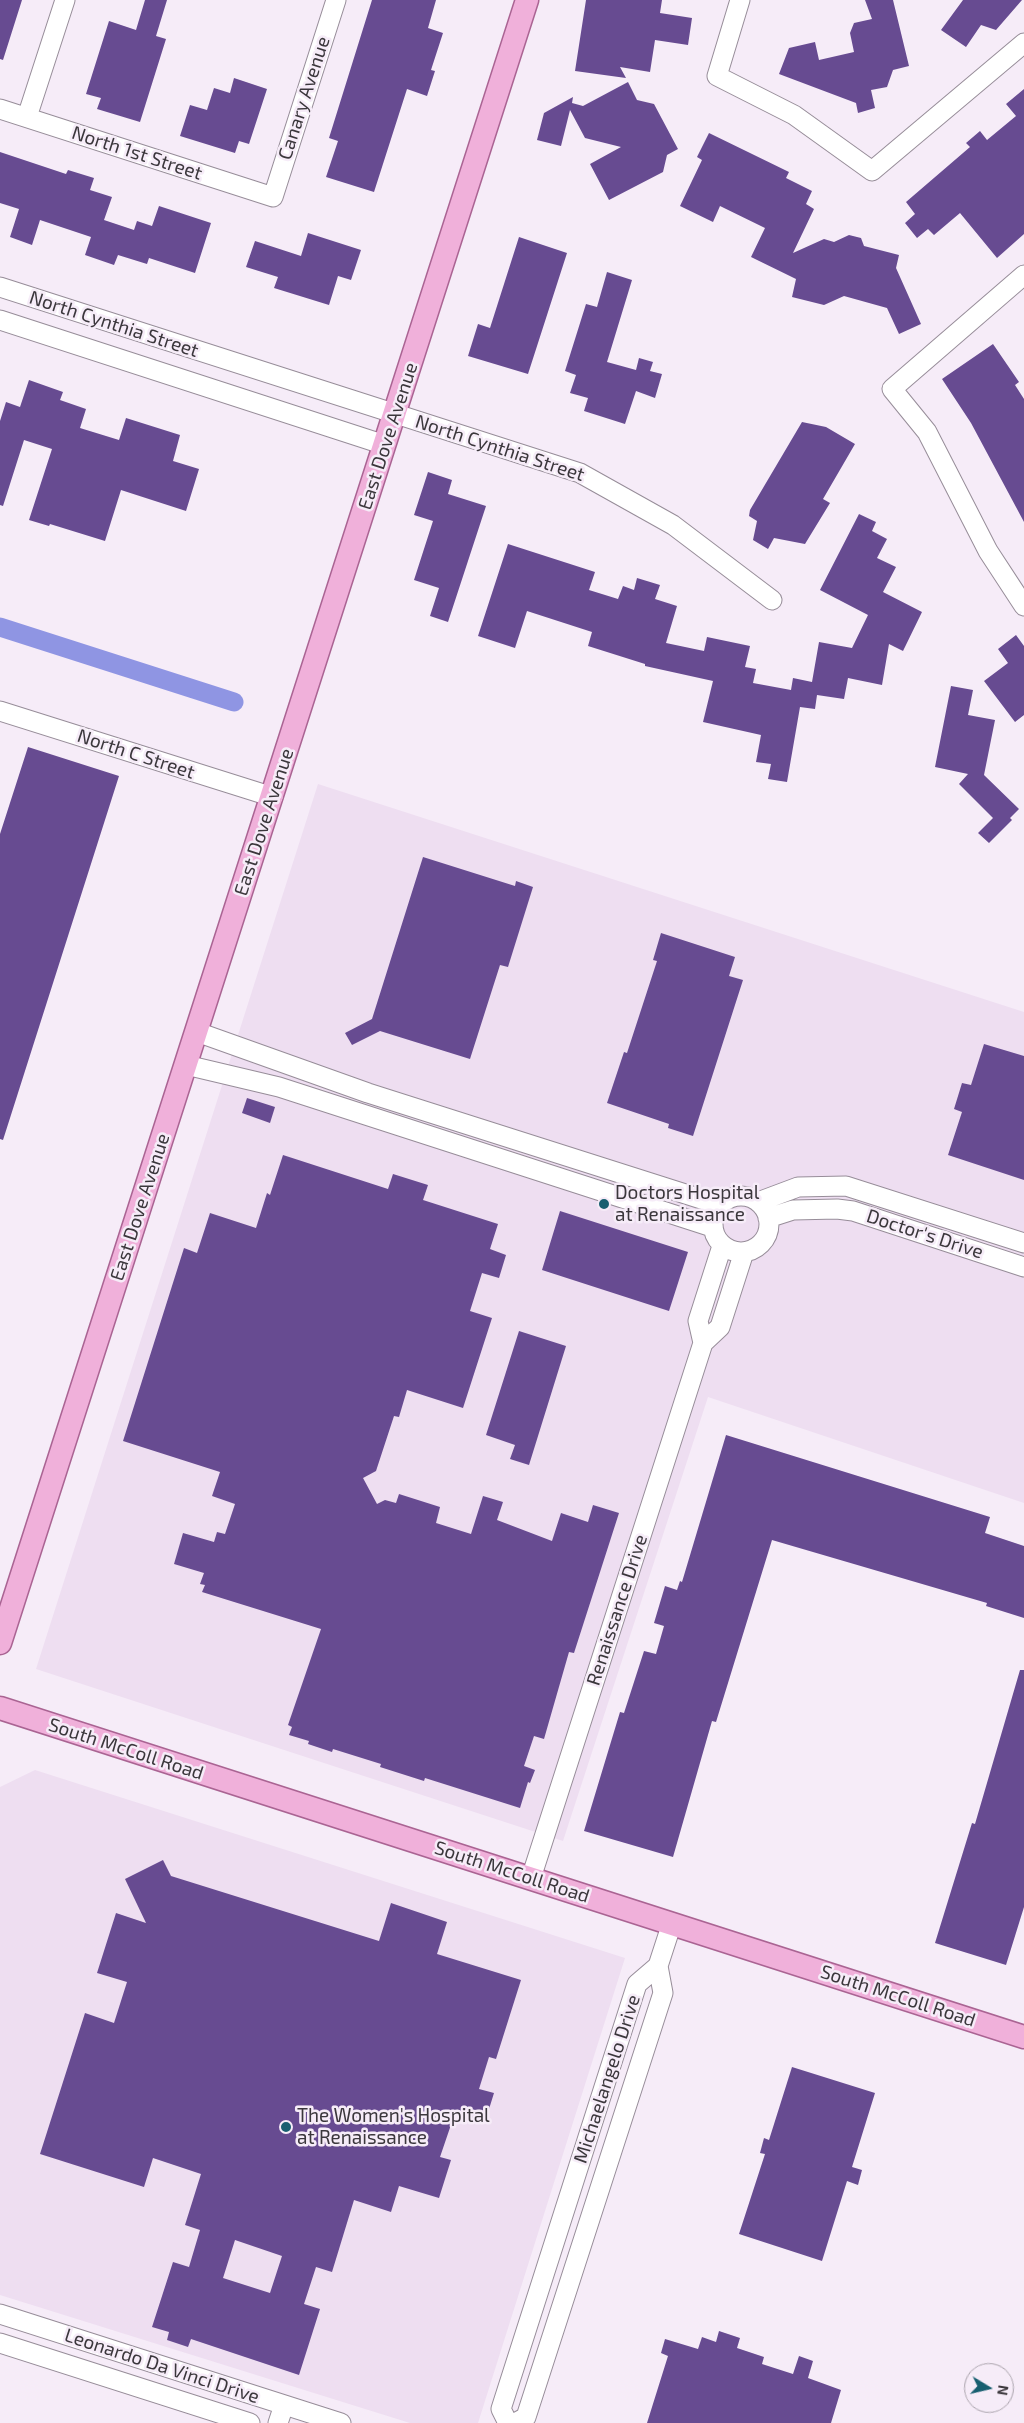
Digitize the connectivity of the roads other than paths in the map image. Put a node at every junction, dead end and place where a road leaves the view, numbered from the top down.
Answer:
1 (65, 0) edge
2 (336, 0) edge
3 (527, 0) edge
4 (740, 0) edge
5 (1024, 43) edge
6 (0, 108) edge
7 (27, 117) junction
8 (273, 196) joint
9 (1024, 275) edge
10 (0, 287) edge
11 (0, 320) edge
12 (395, 414) junction
13 (385, 445) junction
14 (772, 600) dead end
15 (1024, 606) edge
16 (0, 711) edge
17 (273, 796) junction
18 (196, 1032) junction
19 (186, 1065) junction
20 (306, 1071) junction
21 (368, 1093) junction
22 (298, 1094) junction
23 (416, 1108) junction
24 (362, 1115) junction
25 (409, 1130) junction
26 (519, 1141) junction
27 (560, 1154) junction
28 (512, 1162) junction
29 (620, 1174) junction
30 (553, 1176) junction
31 (860, 1190) junction
32 (789, 1191) junction
33 (613, 1195) junction
34 (758, 1202) junction
35 (720, 1205) junction
36 (793, 1210) junction
37 (853, 1211) junction
38 (768, 1218) junction
39 (712, 1226) junction
40 (1003, 1236) junction
41 (1024, 1243) edge
42 (722, 1246) junction
43 (744, 1252) junction
44 (997, 1258) junction
45 (1024, 1267) edge
46 (703, 1343) junction
47 (0, 1644) edge
48 (0, 1708) edge
49 (530, 1878) junction
50 (672, 1923) junction
51 (658, 1966) junction
52 (1024, 2036) edge
53 (566, 2206) junction
54 (592, 2214) junction
55 (0, 2314) edge
56 (41, 2327) junction
57 (526, 2329) junction
58 (553, 2337) junction
59 (0, 2343) edge
60 (32, 2353) junction
61 (284, 2404) junction
62 (300, 2417) edge
63 (329, 2421) edge
64 (250, 2423) edge
65 (278, 2423) edge
66 (508, 2423) edge
67 (515, 2423) edge

1 - 7 street
2 - 8 street, Canary Avenue
3 - 12 main road, East Dove Avenue
4 - 5 street
6 - 7 street, North 1st Street
7 - 8 street, North 1st Street
9 - 15 street
10 - 12 street, North Cynthia Street
11 - 13 street, North Cynthia Street
12 - 13 main road, East Dove Avenue
12 - 14 street, North Cynthia Street
13 - 17 main road, East Dove Avenue
16 - 17 street, North C Street
17 - 18 main road, East Dove Avenue
18 - 19 main road, East Dove Avenue
18 - 20 street
19 - 22 street
19 - 47 main road, East Dove Avenue
20 - 21 street
20 - 22 street
21 - 23 street
21 - 24 street
22 - 24 street
23 - 25 street
23 - 26 street
24 - 25 street
25 - 28 street
26 - 27 street
26 - 28 street
27 - 29 street
27 - 30 street
28 - 30 street
29 - 33 street
29 - 35 street
30 - 33 street
31 - 32 street, Doctor's Drive
31 - 37 street, Doctor's Drive
31 - 40 street, Doctor's Drive
32 - 34 street, Doctor's Drive
32 - 36 street
33 - 39 street
34 - 35 street
34 - 38 street
35 - 39 street
36 - 37 street, Doctor's Drive
36 - 38 street, Doctor's Drive
37 - 44 street, Doctor's Drive
38 - 43 street
39 - 42 street
40 - 41 street, Doctor's Drive
40 - 44 street, Doctor's Drive
42 - 43 street
42 - 46 street, Renaissance Drive
43 - 46 street, Renaissance Drive
44 - 45 street, Doctor's Drive
46 - 49 street, Renaissance Drive
48 - 49 main road, South McColl Road
49 - 50 main road, South McColl Road
50 - 51 street, Michaelangelo Drive
50 - 52 main road, South McColl Road
51 - 53 street, Michaelangelo Drive
51 - 54 street, Michaelangelo Drive
53 - 54 street
53 - 57 street, Michaelangelo Drive
54 - 58 street, Michaelangelo Drive
55 - 56 street, Leonardo Da Vinci Drive
56 - 60 street, Leonardo Da Vinci Drive
56 - 61 street, Leonardo Da Vinci Drive
57 - 58 street
57 - 66 street, Michaelangelo Drive
58 - 67 street, Michaelangelo Drive
59 - 60 street, Leonardo Da Vinci Drive
60 - 64 street, Leonardo Da Vinci Drive
61 - 62 street, Leonardo Da Vinci Drive
61 - 65 street, Leonardo Da Vinci Drive
62 - 63 street, Leonardo Da Vinci Drive

